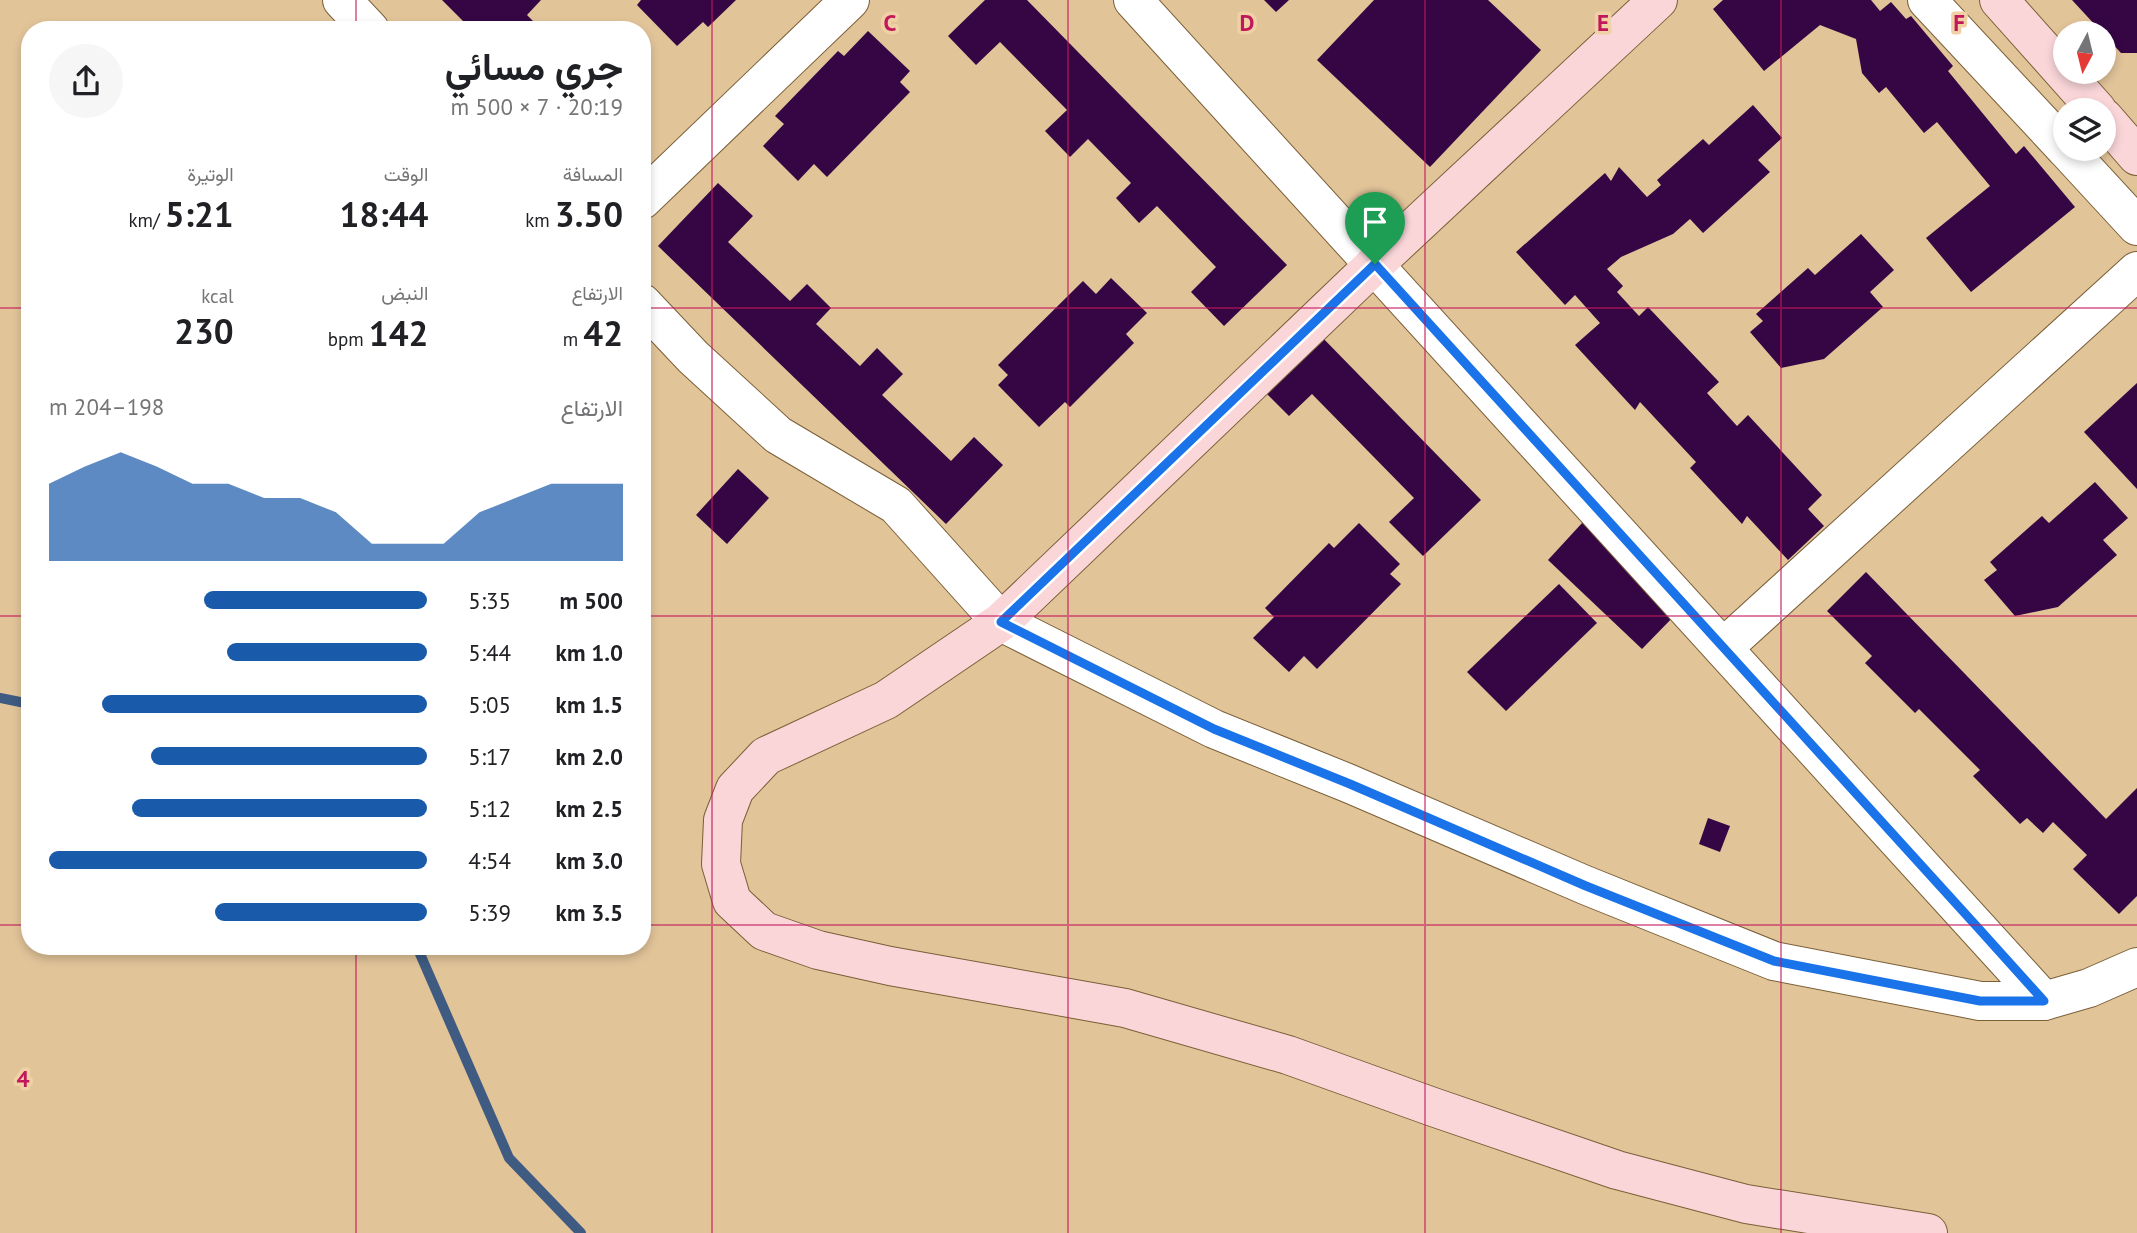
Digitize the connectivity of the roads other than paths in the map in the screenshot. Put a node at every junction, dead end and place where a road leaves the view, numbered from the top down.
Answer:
1 (342, 0) edge
2 (850, 0) edge
3 (1133, 0) edge
4 (1658, 0) edge
5 (1927, 0) edge
6 (1999, 0) edge
7 (362, 21) edge
8 (2086, 98) edge
9 (2116, 132) edge
10 (2053, 135) edge
11 (2137, 156) edge
12 (2077, 161) edge
13 (651, 191) edge
14 (2137, 226) edge
15 (1375, 264) junction
16 (2137, 271) edge
17 (651, 313) edge
18 (1001, 622) junction
19 (1724, 648) junction
20 (2137, 967) edge
21 (2044, 1001) junction
22 (1928, 1233) edge

1 - 7 street
2 - 13 street
3 - 15 street
4 - 15 street
5 - 10 street
6 - 8 street
9 - 11 street
12 - 14 street
15 - 18 street
15 - 19 street
16 - 19 street
17 - 18 street
18 - 21 street
18 - 22 street
19 - 21 street
20 - 21 street

